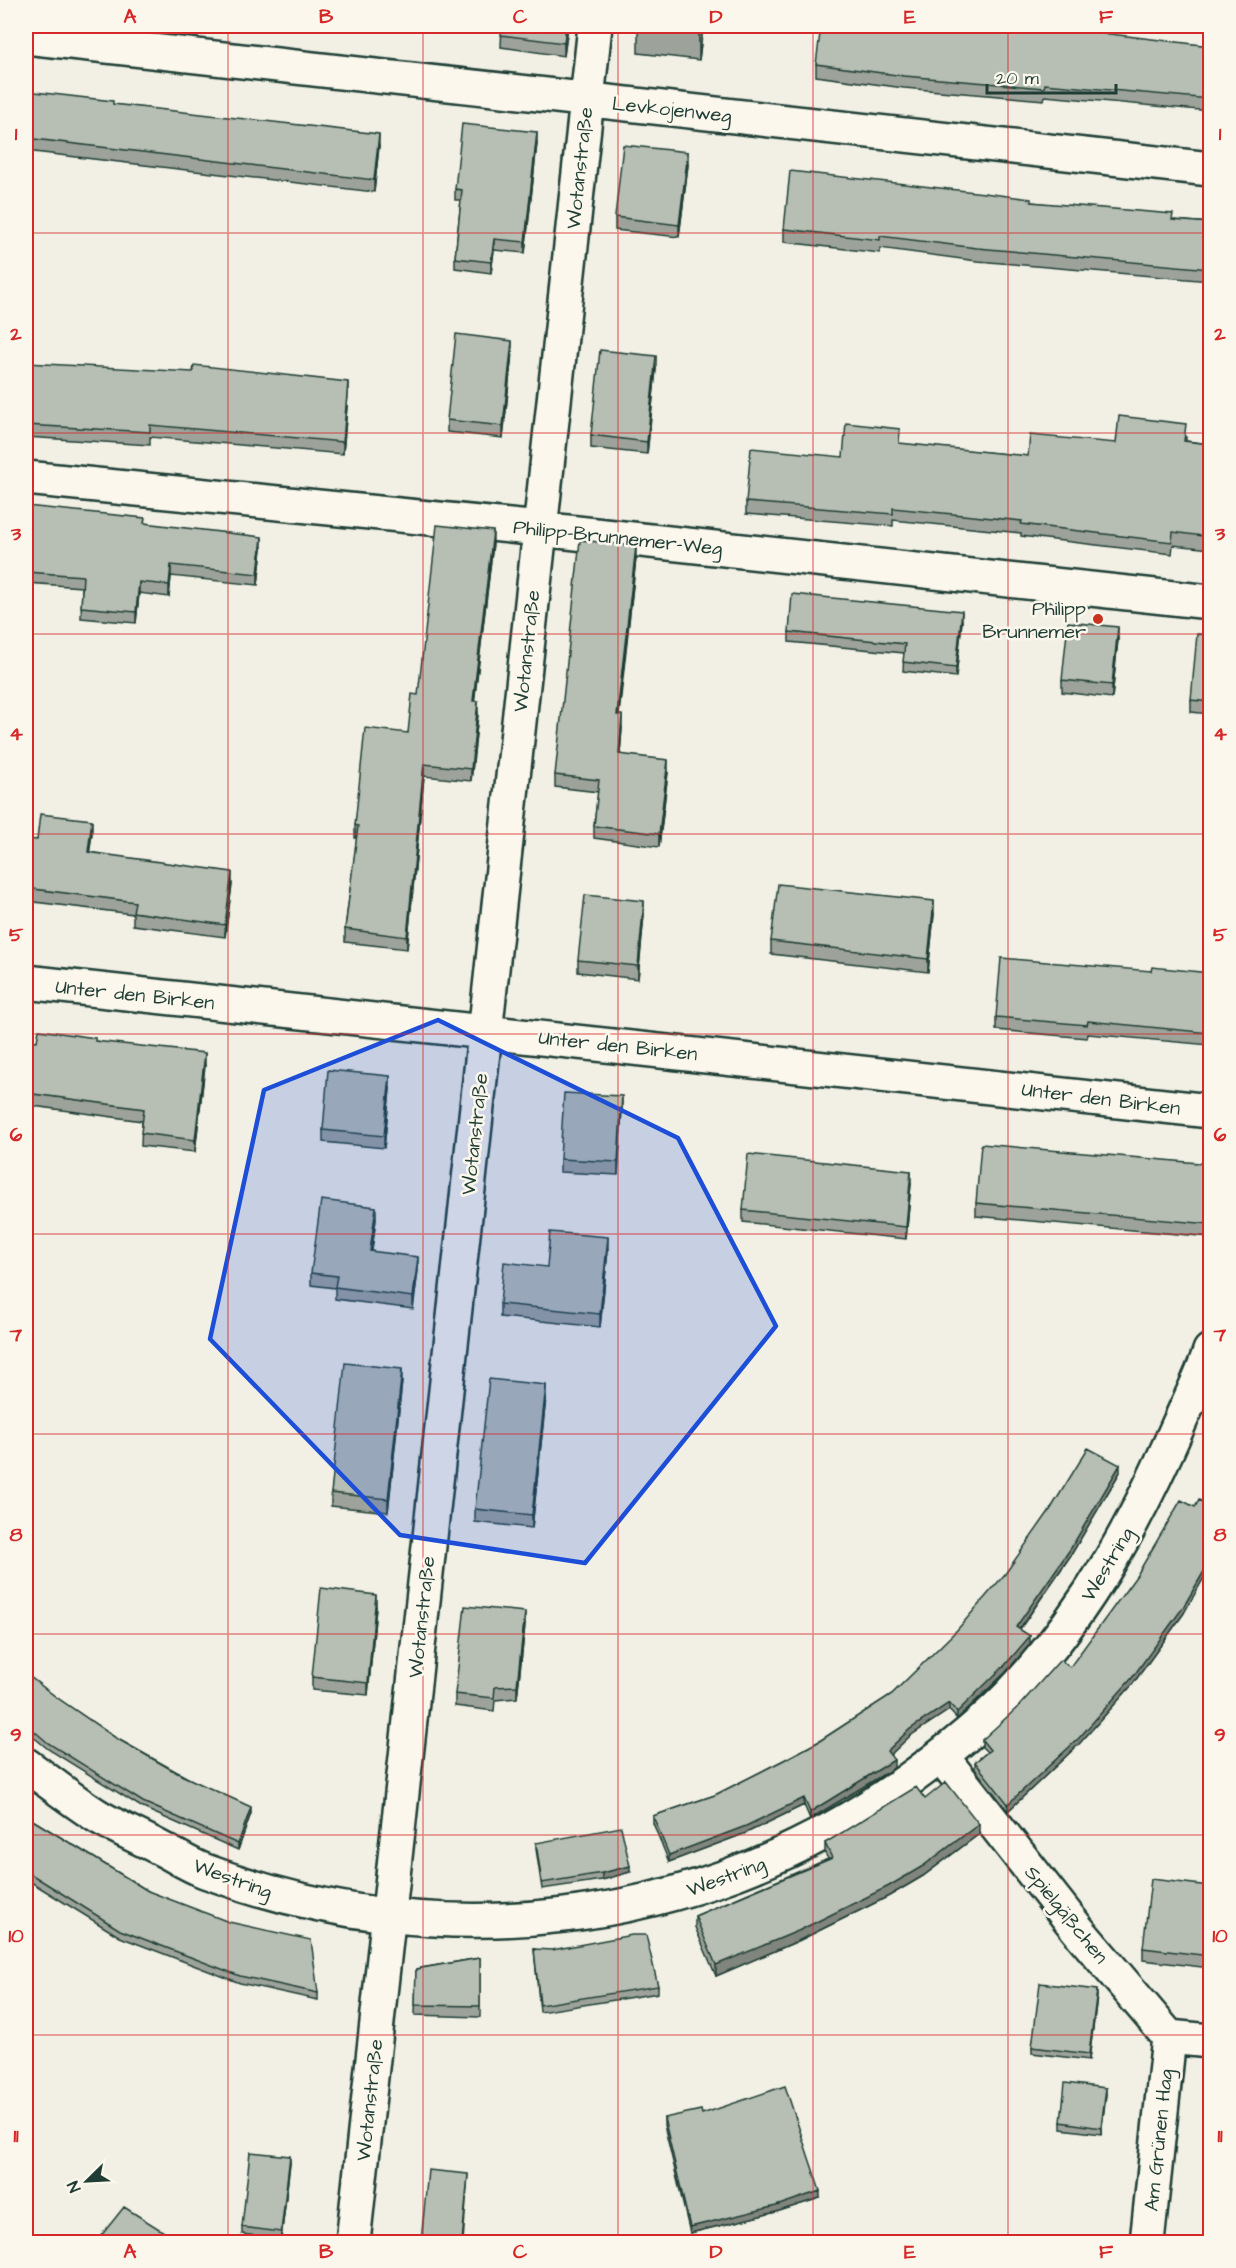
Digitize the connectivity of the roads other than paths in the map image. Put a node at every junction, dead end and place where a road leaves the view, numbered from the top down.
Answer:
1 (595, 26) edge
2 (26, 37) edge
3 (586, 100) junction
4 (1210, 169) edge
5 (26, 478) edge
6 (540, 529) junction
7 (1210, 602) edge
8 (26, 982) edge
9 (485, 1030) junction
10 (1210, 1111) edge
11 (1210, 1351) edge
12 (942, 1757) junction
13 (26, 1765) edge
14 (388, 1916) junction
15 (1169, 2037) junction
16 (1210, 2041) edge
17 (353, 2242) edge
18 (1147, 2242) edge

1 - 3 street, Wotanstraße
2 - 3 street, Levkojenweg
3 - 4 street, Levkojenweg
3 - 6 street, Wotanstraße
5 - 6 street, Philipp-Brunnemer-Weg
6 - 7 street, Philipp-Brunnemer-Weg
6 - 9 street, Wotanstraße
8 - 9 street, Unter den Birken
9 - 10 street, Unter den Birken
9 - 14 street, Wotanstraße
11 - 12 street, Westring
12 - 14 street, Westring
12 - 15 street, Spielgäßchen
13 - 14 street, Westring
14 - 17 street, Wotanstraße
15 - 16 street
15 - 18 street, Am Grünen Hag

